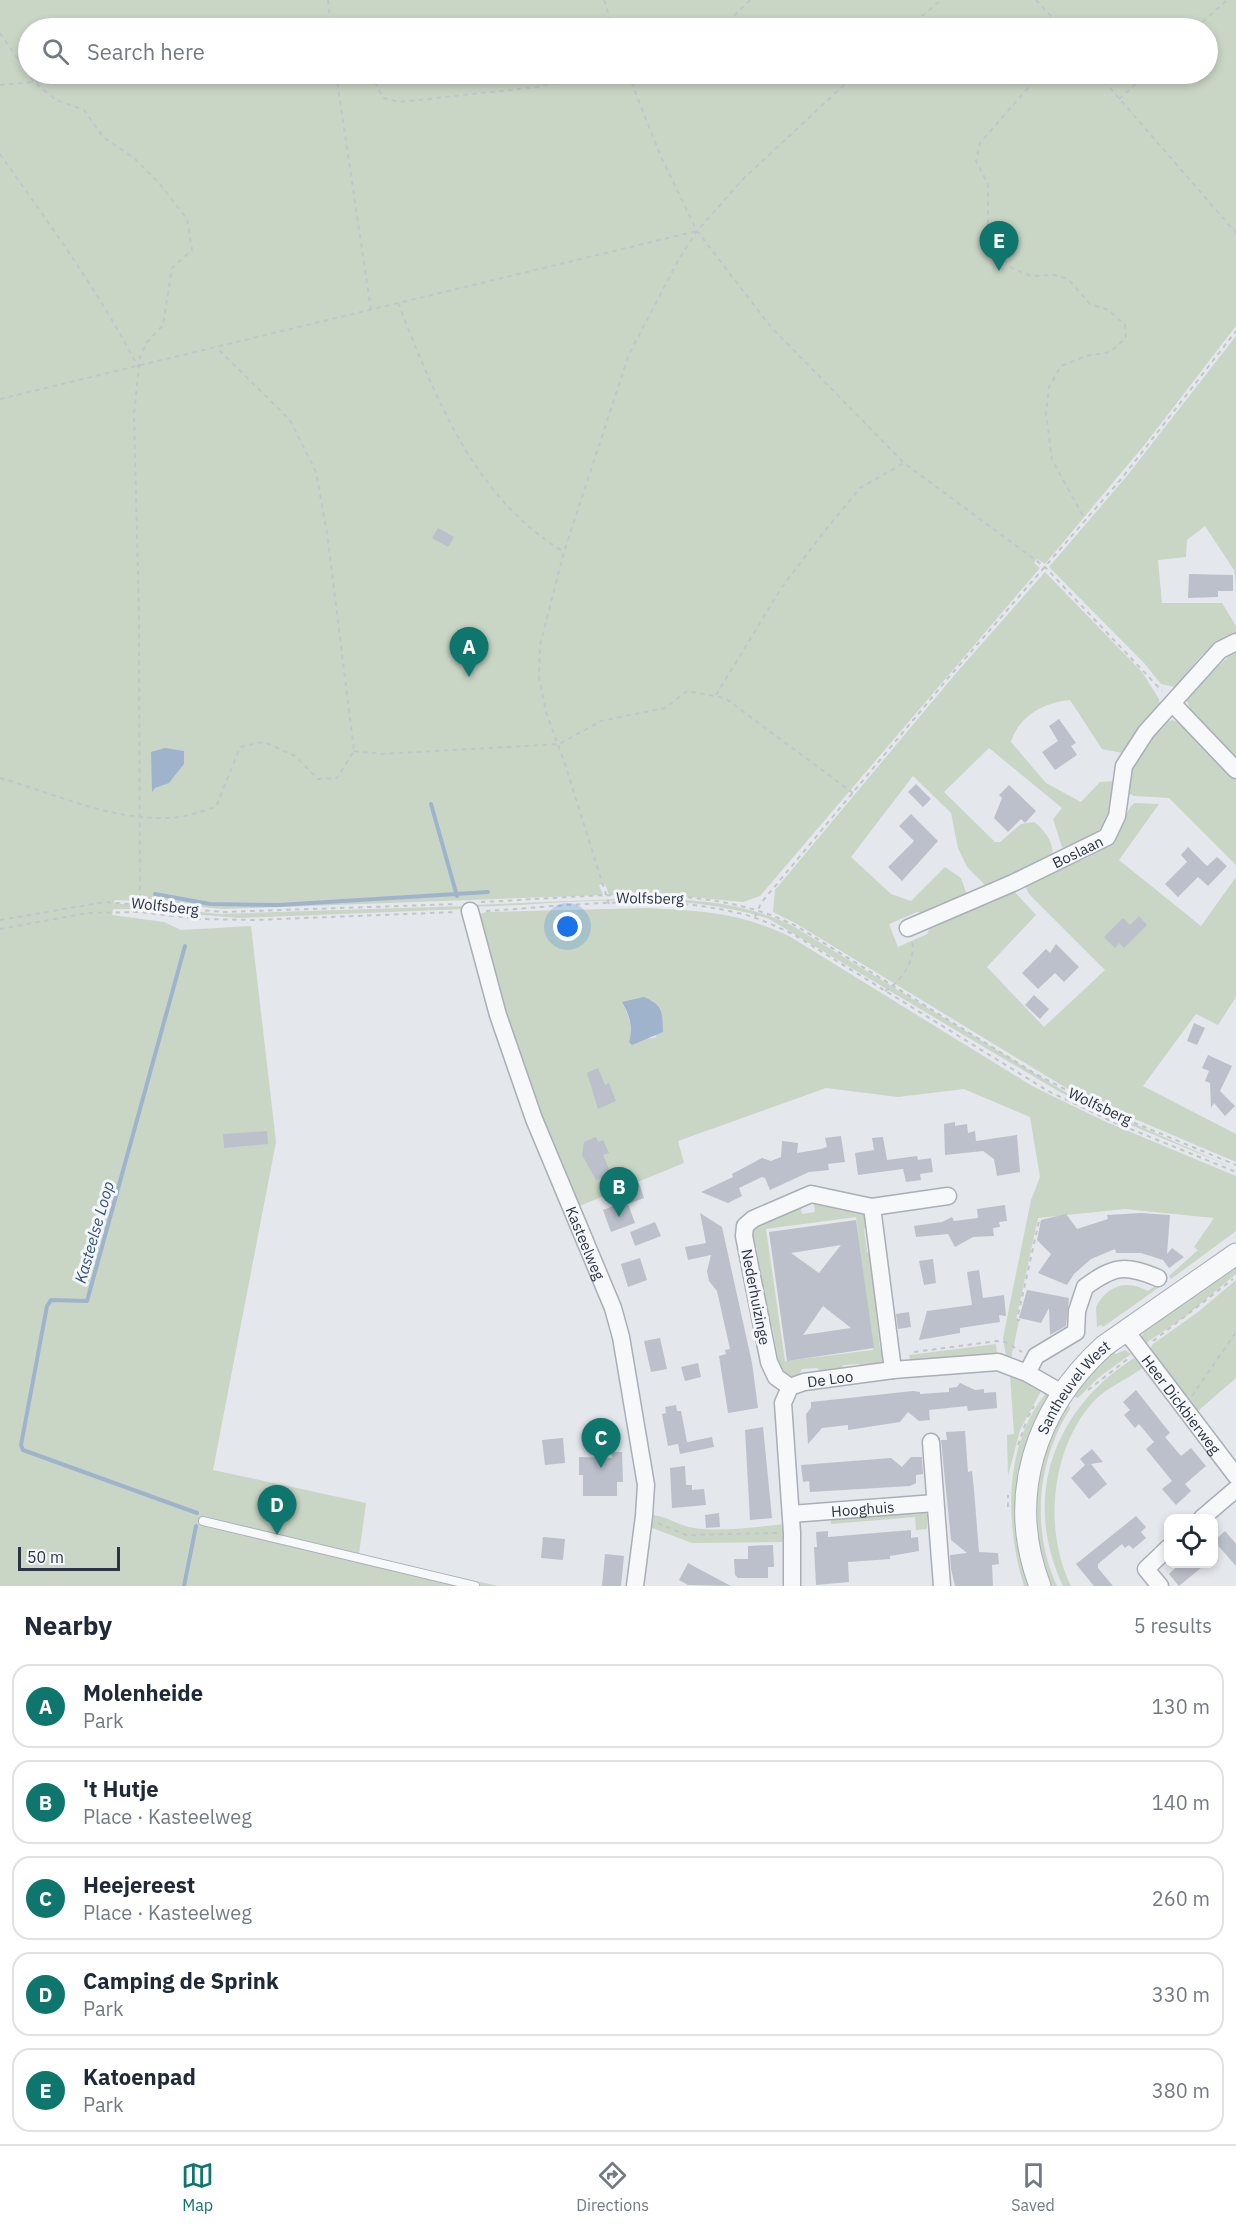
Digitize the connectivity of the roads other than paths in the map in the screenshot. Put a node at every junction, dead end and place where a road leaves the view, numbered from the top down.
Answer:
1 (1236, 642) edge
2 (1173, 704) junction
3 (1236, 770) edge
4 (469, 906) road end
5 (908, 928) road end
6 (948, 1196) dead end
7 (872, 1207) junction
8 (1236, 1254) edge
9 (1158, 1278) dead end
10 (1126, 1331) junction
11 (893, 1370) junction
12 (1027, 1373) junction
13 (790, 1387) junction
14 (1062, 1393) junction
15 (931, 1442) dead end
16 (1233, 1468) edge
17 (1236, 1489) edge
18 (935, 1503) junction
19 (791, 1514) junction
20 (1208, 1514) edge
21 (203, 1521) dead end
22 (1164, 1552) edge
23 (475, 1586) edge
24 (635, 1586) edge
25 (792, 1586) edge
26 (942, 1586) edge
27 (1040, 1586) edge
28 (1160, 1586) edge

1 - 2 street, Boslaan
2 - 3 street
2 - 5 street, Boslaan
4 - 24 street, Kasteelweg
6 - 7 street, Nederhuizinge
7 - 11 street
7 - 13 street, Nederhuizinge
8 - 10 street, Santheuvel West
9 - 12 street
10 - 14 street, Santheuvel West
10 - 16 street, Heer Dickbierweg
11 - 12 street, De Loo
11 - 13 street, De Loo
12 - 14 street, De Loo
13 - 19 street, De Loo
14 - 27 street, Santheuvel West
15 - 18 street
17 - 20 street
18 - 19 street, Hooghuis
18 - 26 street
19 - 25 street, De Loo
21 - 23 lane
22 - 28 street

